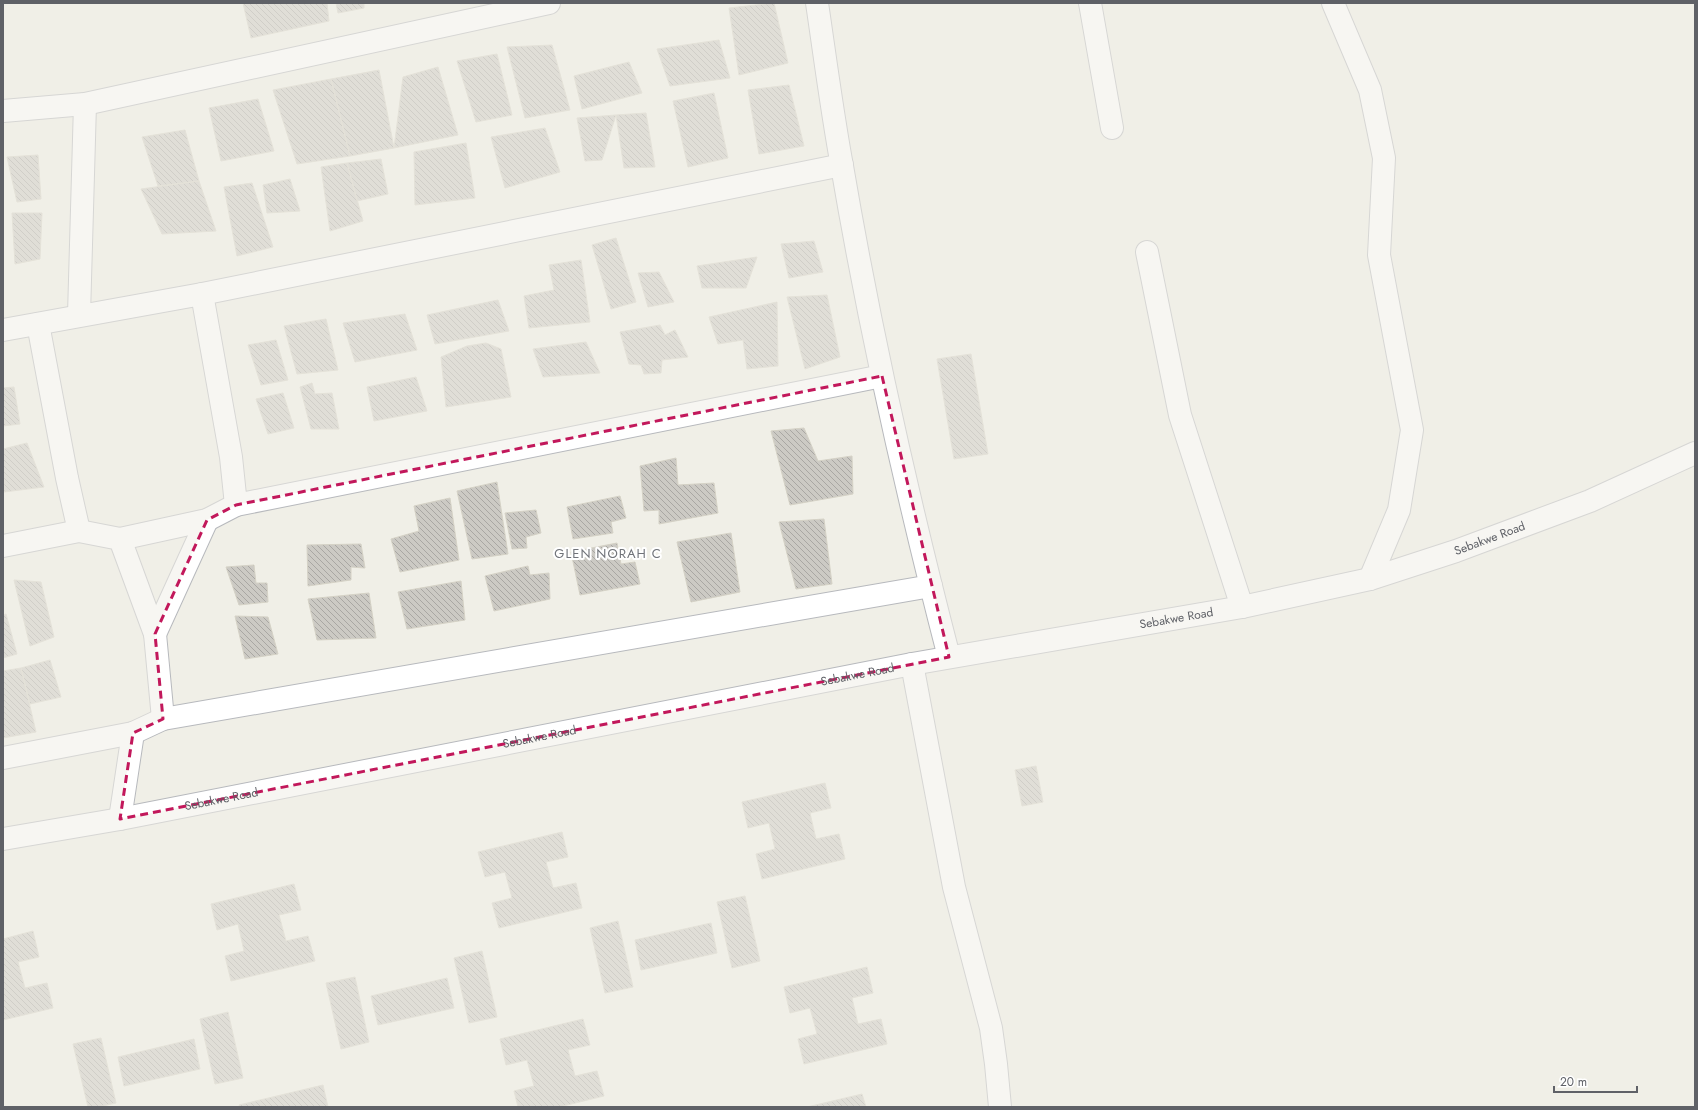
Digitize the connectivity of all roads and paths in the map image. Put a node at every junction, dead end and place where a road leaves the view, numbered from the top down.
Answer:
1 (549, 3) edge
2 (817, 3) edge
3 (1090, 3) edge
4 (1333, 3) edge
5 (85, 104) junction
6 (3, 111) edge
7 (1112, 128) dead end
8 (842, 165) junction
9 (1147, 252) dead end
10 (202, 294) junction
11 (79, 315) junction
12 (38, 324) junction
13 (3, 330) edge
14 (882, 376) junction
15 (1695, 453) edge
16 (236, 505) junction
17 (207, 520) junction
18 (79, 531) junction
19 (120, 539) junction
20 (3, 546) edge
21 (1370, 579) junction
22 (931, 586) junction
23 (1242, 607) junction
24 (155, 634) junction
25 (949, 657) junction
26 (912, 664) junction
27 (163, 719) junction
28 (133, 733) junction
29 (3, 758) edge
30 (120, 819) junction
31 (3, 839) edge
32 (1000, 1107) edge

1 - 5 street
2 - 8 street
3 - 7 street
4 - 21 street
5 - 6 street
5 - 11 street
8 - 10 street
8 - 14 street
9 - 23 street
10 - 11 street
10 - 16 street
11 - 12 street
12 - 13 street
12 - 18 street
14 - 16 street
14 - 22 street
15 - 21 street, Sebakwe Road
16 - 17 street
17 - 19 street
17 - 24 street
18 - 19 street
18 - 20 street
19 - 24 street
21 - 23 street, Sebakwe Road
22 - 25 street
22 - 27 street
23 - 25 street, Sebakwe Road
24 - 27 street
25 - 26 street, Sebakwe Road
26 - 30 street, Sebakwe Road
26 - 32 street
27 - 28 street
28 - 29 street
28 - 30 street
30 - 31 street, Sebakwe Road

